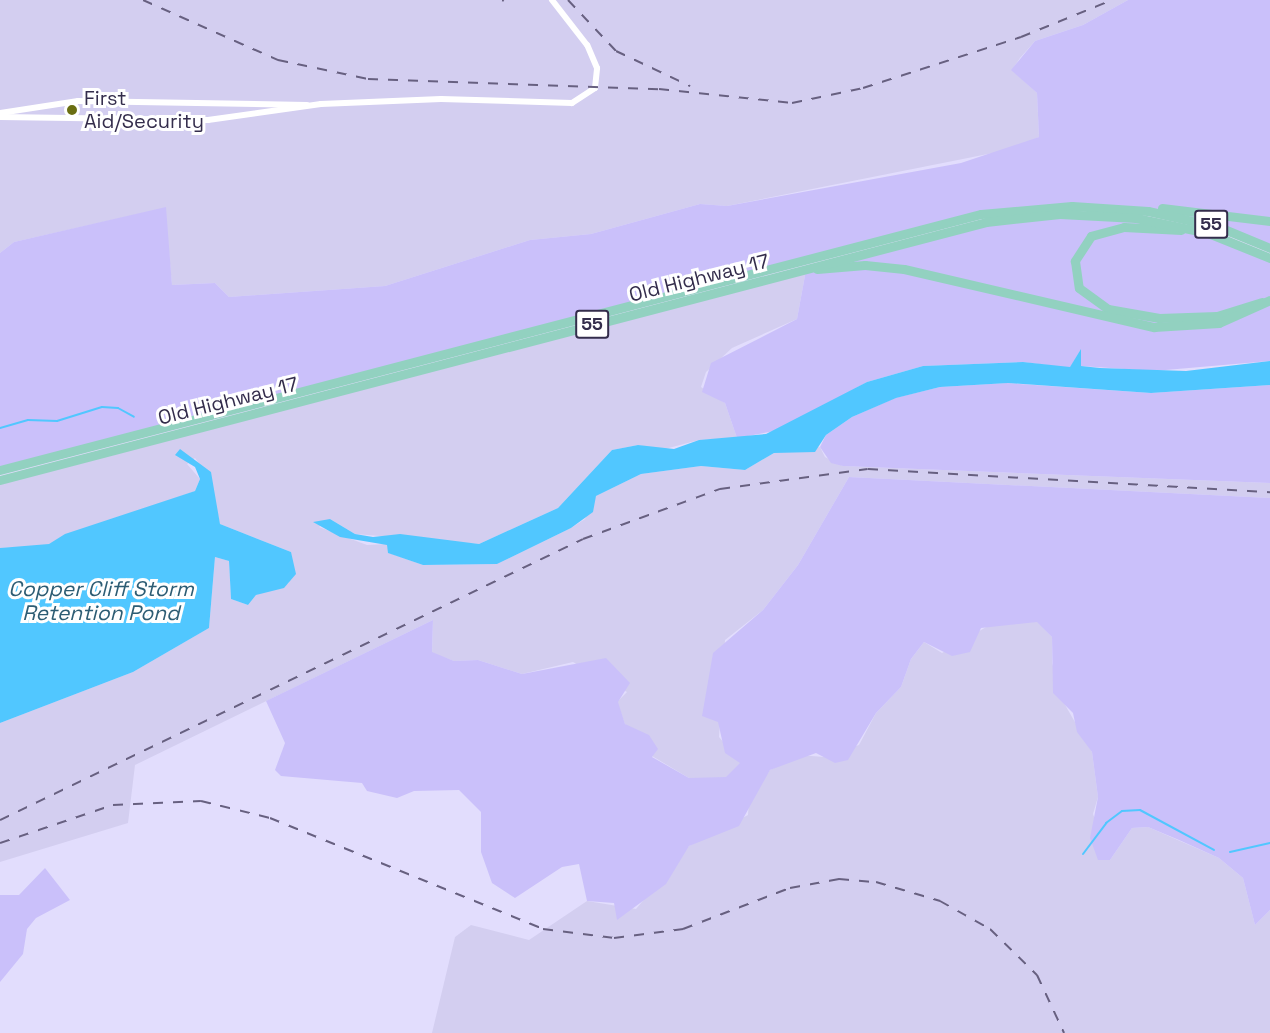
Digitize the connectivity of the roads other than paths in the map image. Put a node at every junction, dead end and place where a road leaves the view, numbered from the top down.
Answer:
1 (552, 0) edge
2 (322, 104) junction
3 (0, 115) edge
4 (1148, 211) junction
5 (1270, 221) edge
6 (1189, 229) junction
7 (1270, 248) edge
8 (1270, 258) edge
9 (809, 269) junction
10 (1270, 300) edge
11 (0, 470) edge
12 (0, 480) edge

1 - 2 street
2 - 3 street
2 - 3 street
4 - 5 main road
4 - 7 main road, Old Highway 17 / 55
4 - 11 main road, Old Highway 17 / 55
6 - 8 main road, Old Highway 17 / 55
6 - 9 main road, Old Highway 17 / 55
6 - 10 main road
9 - 10 main road
9 - 12 main road, Old Highway 17 / 55

